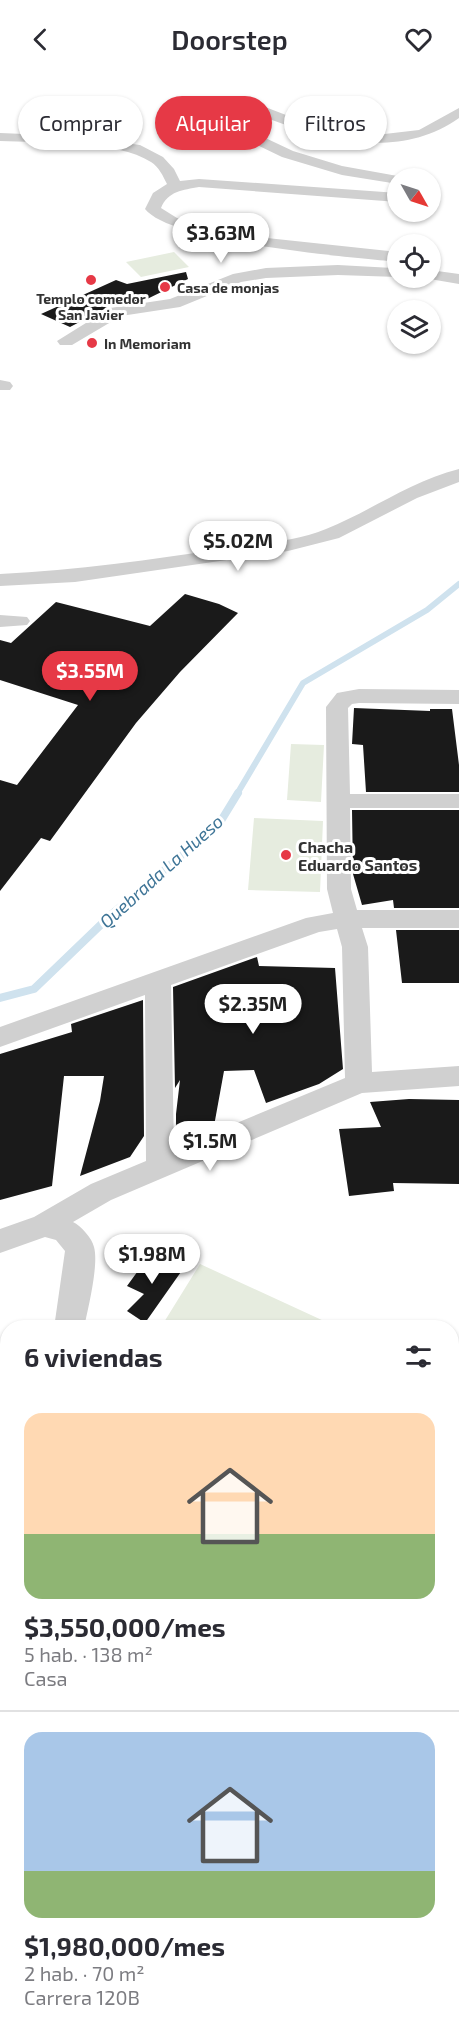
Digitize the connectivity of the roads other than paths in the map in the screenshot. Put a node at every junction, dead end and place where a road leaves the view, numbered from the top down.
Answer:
1 (459, 112) edge
2 (0, 137) edge
3 (387, 178) edge
4 (175, 186) junction
5 (387, 197) edge
6 (387, 255) edge
7 (441, 261) edge
8 (450, 262) dead end
9 (387, 273) edge
10 (441, 277) edge
11 (459, 279) edge
12 (66, 341) dead end
13 (459, 476) edge
14 (0, 579) edge
15 (459, 697) edge
16 (339, 801) junction
17 (459, 801) edge
18 (346, 919) junction
19 (459, 919) edge
20 (158, 981) junction
21 (0, 1037) edge
22 (459, 1076) edge
23 (359, 1083) junction
24 (160, 1168) junction
25 (44, 1225) junction
26 (0, 1241) edge
27 (70, 1320) edge

1 - 3 street
2 - 4 street
4 - 5 street
4 - 6 street
7 - 8 street
9 - 12 street
10 - 11 street
13 - 14 street
15 - 16 street
16 - 17 street
16 - 18 street
18 - 19 street
18 - 20 street
18 - 23 street
20 - 21 street
20 - 24 street
22 - 23 street
23 - 24 street
24 - 25 street
25 - 26 street
25 - 27 street

